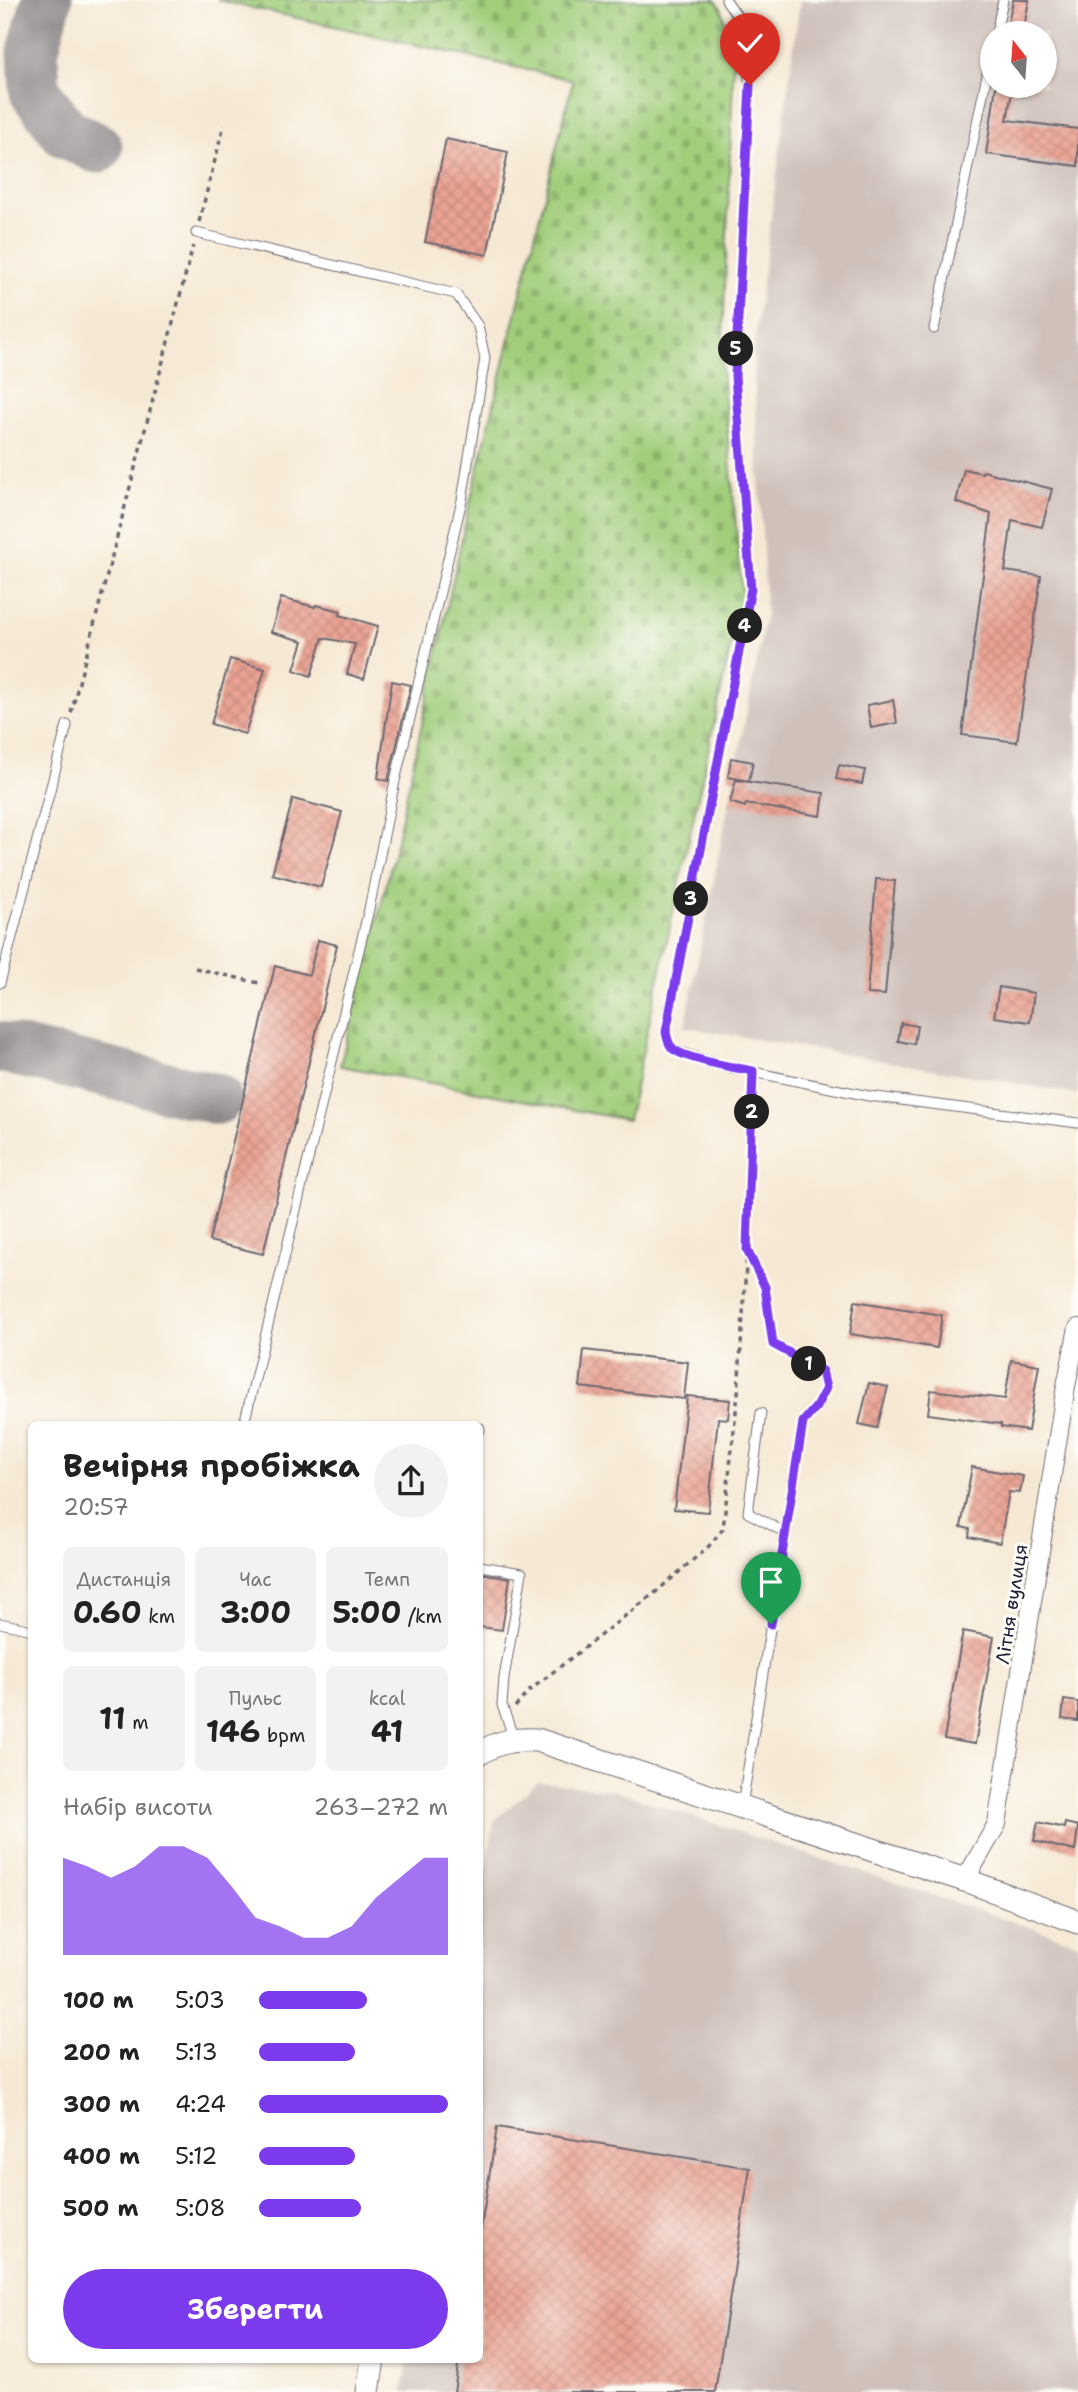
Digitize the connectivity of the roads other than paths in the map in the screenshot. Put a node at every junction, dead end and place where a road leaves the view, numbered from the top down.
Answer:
1 (726, 0) edge
2 (1003, 0) edge
3 (999, 21) edge
4 (982, 98) edge
5 (196, 233) road end
6 (934, 329) dead end
7 (67, 725) road end
8 (0, 983) edge
9 (1078, 1123) edge
10 (1078, 1328) edge
11 (773, 1344) road end
12 (761, 1413) dead end
13 (245, 1421) edge
14 (786, 1533) junction
15 (483, 1566) edge
16 (0, 1623) edge
17 (28, 1629) edge
18 (514, 1739) junction
19 (483, 1745) edge
20 (742, 1806) junction
21 (965, 1880) junction
22 (1078, 1922) edge
23 (372, 2363) edge
24 (368, 2392) edge

1 - 9 lane
2 - 3 lane
4 - 6 lane
5 - 13 lane
7 - 8 lane
10 - 21 street, Літня вулиця
11 - 14 lane
12 - 14 lane
14 - 20 lane
15 - 18 lane
16 - 17 lane
18 - 19 street
18 - 20 street
20 - 21 street
21 - 22 street
23 - 24 street

